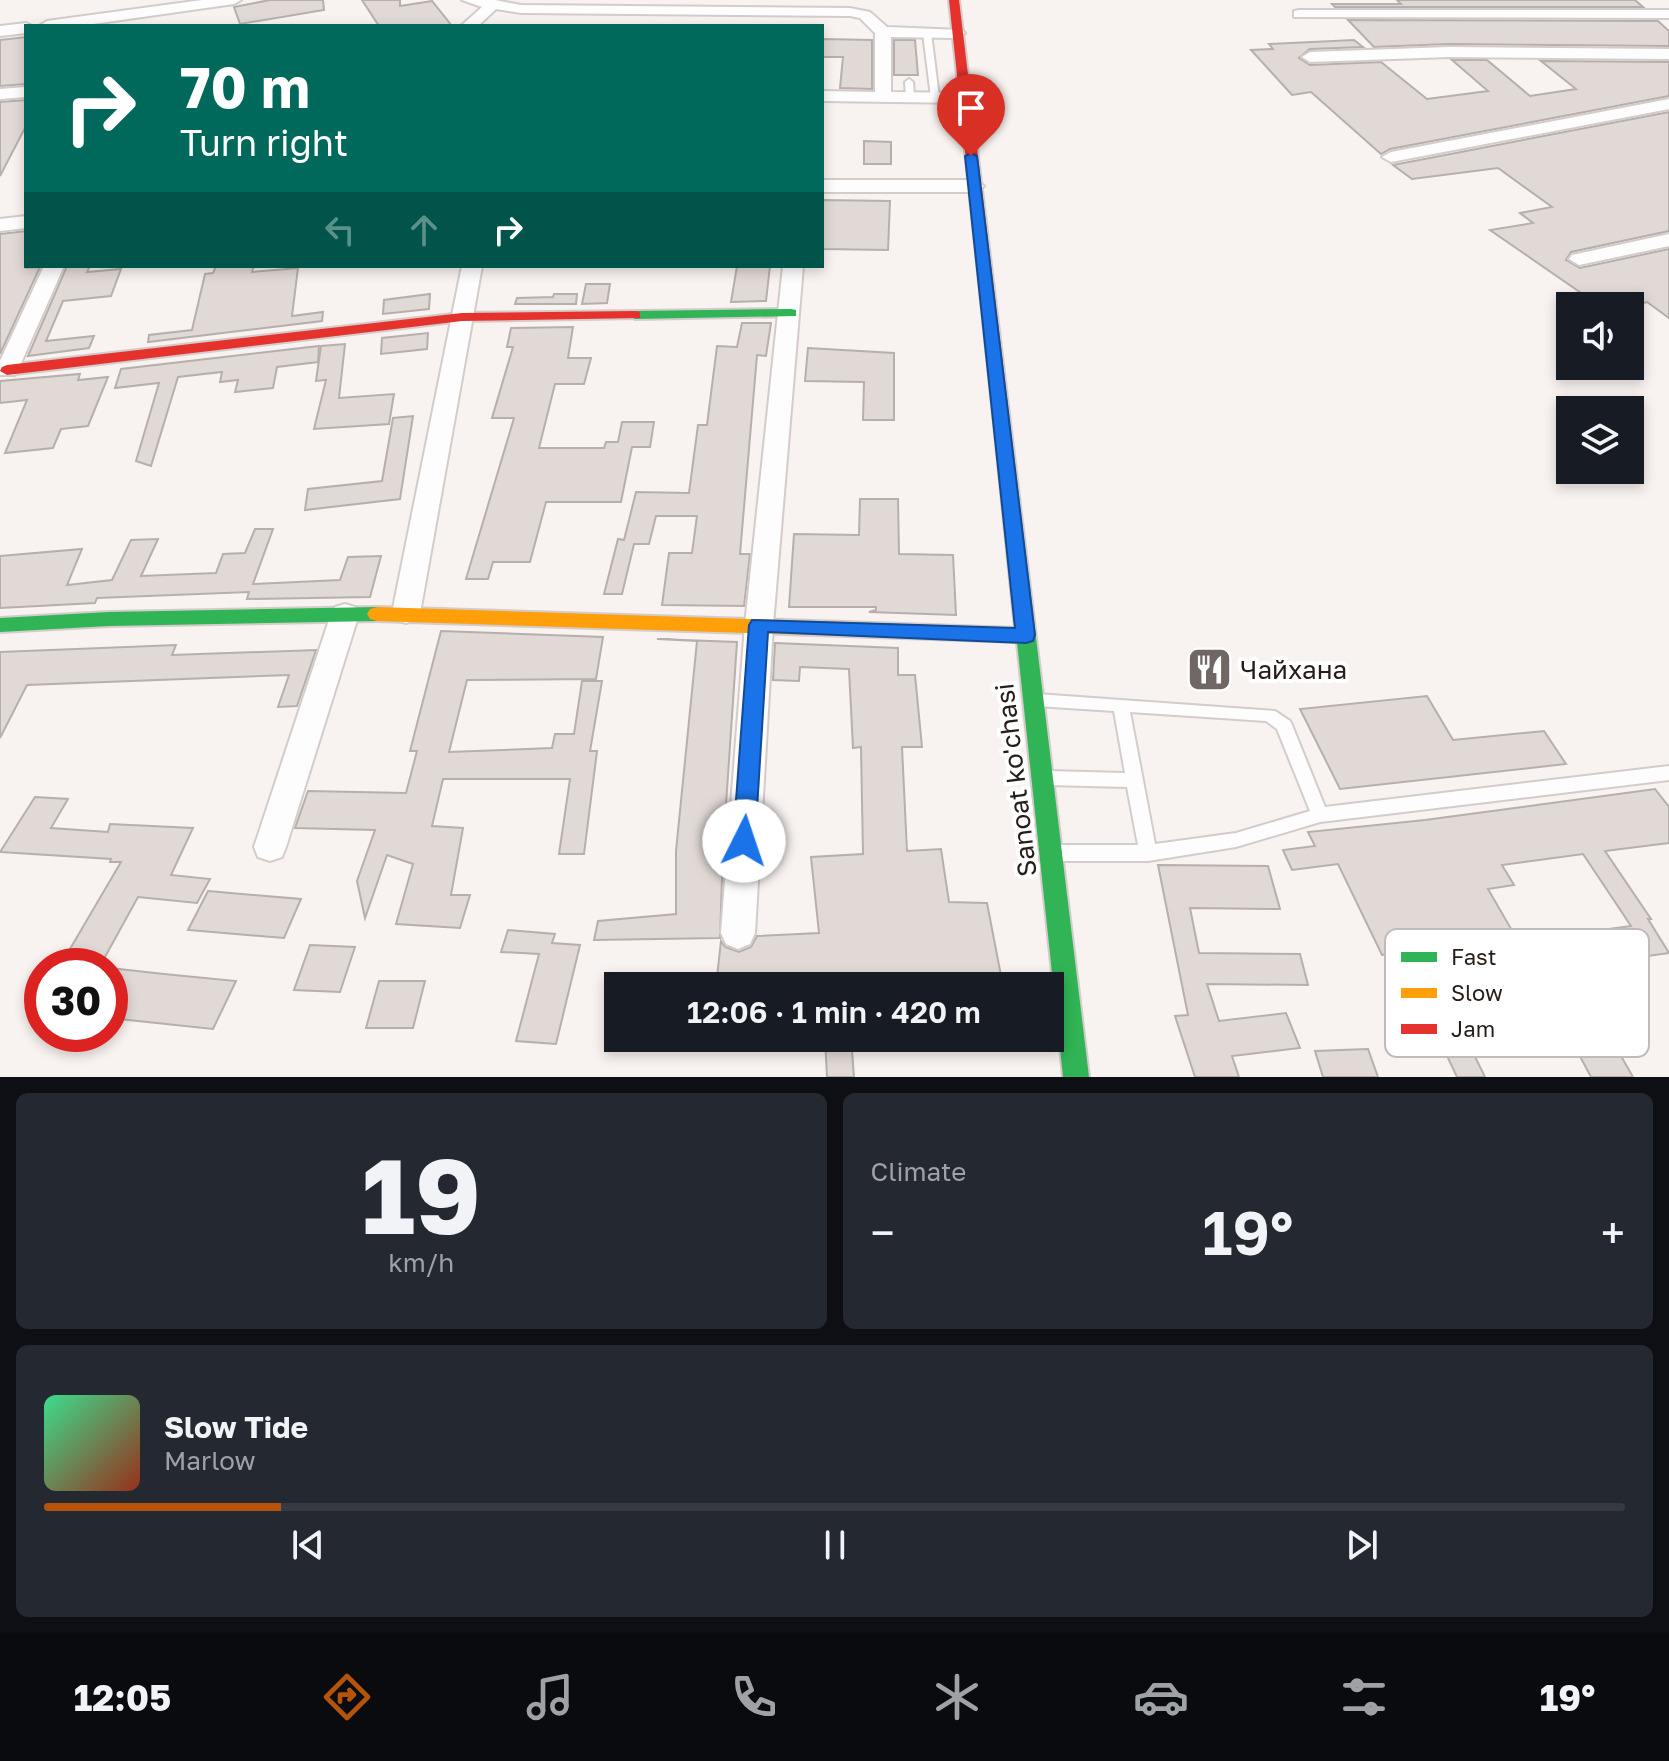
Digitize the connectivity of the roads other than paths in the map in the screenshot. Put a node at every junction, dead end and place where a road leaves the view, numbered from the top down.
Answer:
1 (234, 0) edge
2 (469, 0) edge
3 (954, 0) edge
4 (493, 4) junction
5 (1299, 14) dead end
6 (1669, 14) edge
7 (120, 22) edge
8 (84, 24) edge
9 (471, 24) edge
10 (24, 28) edge
11 (0, 31) edge
12 (927, 33) junction
13 (957, 33) junction
14 (879, 42) junction
15 (1669, 54) edge
16 (1310, 57) dead end
17 (24, 92) edge
18 (0, 94) edge
19 (824, 96) edge
20 (883, 97) junction
21 (935, 97) junction
22 (965, 98) junction
23 (1669, 104) edge
24 (1391, 157) dead end
25 (824, 186) edge
26 (975, 186) junction
27 (24, 222) edge
28 (0, 225) edge
29 (1669, 240) edge
30 (1579, 259) dead end
31 (53, 268) edge
32 (472, 268) edge
33 (793, 268) edge
34 (791, 313) junction
35 (462, 317) junction
36 (7, 370) joint
37 (406, 613) junction
38 (345, 614) junction
39 (0, 625) edge
40 (759, 625) junction
41 (1026, 635) junction
42 (1032, 700) junction
43 (1121, 705) junction
44 (1669, 773) edge
45 (1042, 777) junction
46 (1135, 780) junction
47 (1320, 815) junction
48 (270, 847) dead end
49 (1050, 853) junction
50 (1148, 853) junction
51 (738, 933) dead end
52 (1076, 1077) edge

1 - 7 street
2 - 4 street
3 - 13 main road, Sanoat ko'chasi
4 - 9 street
4 - 14 street
5 - 6 street
7 - 8 street
10 - 11 street
12 - 13 street
12 - 14 street
12 - 21 lane
13 - 22 main road, Sanoat ko'chasi
14 - 20 street
15 - 16 street
17 - 18 street
19 - 20 street
20 - 21 street
21 - 22 street
22 - 26 main road, Sanoat ko'chasi
23 - 24 street
25 - 26 street
26 - 41 main road, Sanoat ko'chasi
27 - 28 street
29 - 30 street
31 - 36 street
32 - 35 street
33 - 34 street
34 - 35 main road
34 - 40 street
35 - 36 main road
35 - 37 street
37 - 38 main road
37 - 40 main road
38 - 39 main road
38 - 48 street
40 - 41 main road
40 - 51 street
41 - 42 main road, Sanoat ko'chasi
42 - 43 lane
42 - 45 main road, Sanoat ko'chasi
43 - 46 lane
43 - 47 lane
44 - 47 lane
45 - 46 lane
45 - 49 main road, Sanoat ko'chasi
46 - 50 lane
47 - 50 lane
49 - 50 lane
49 - 52 main road, Sanoat ko'chasi

